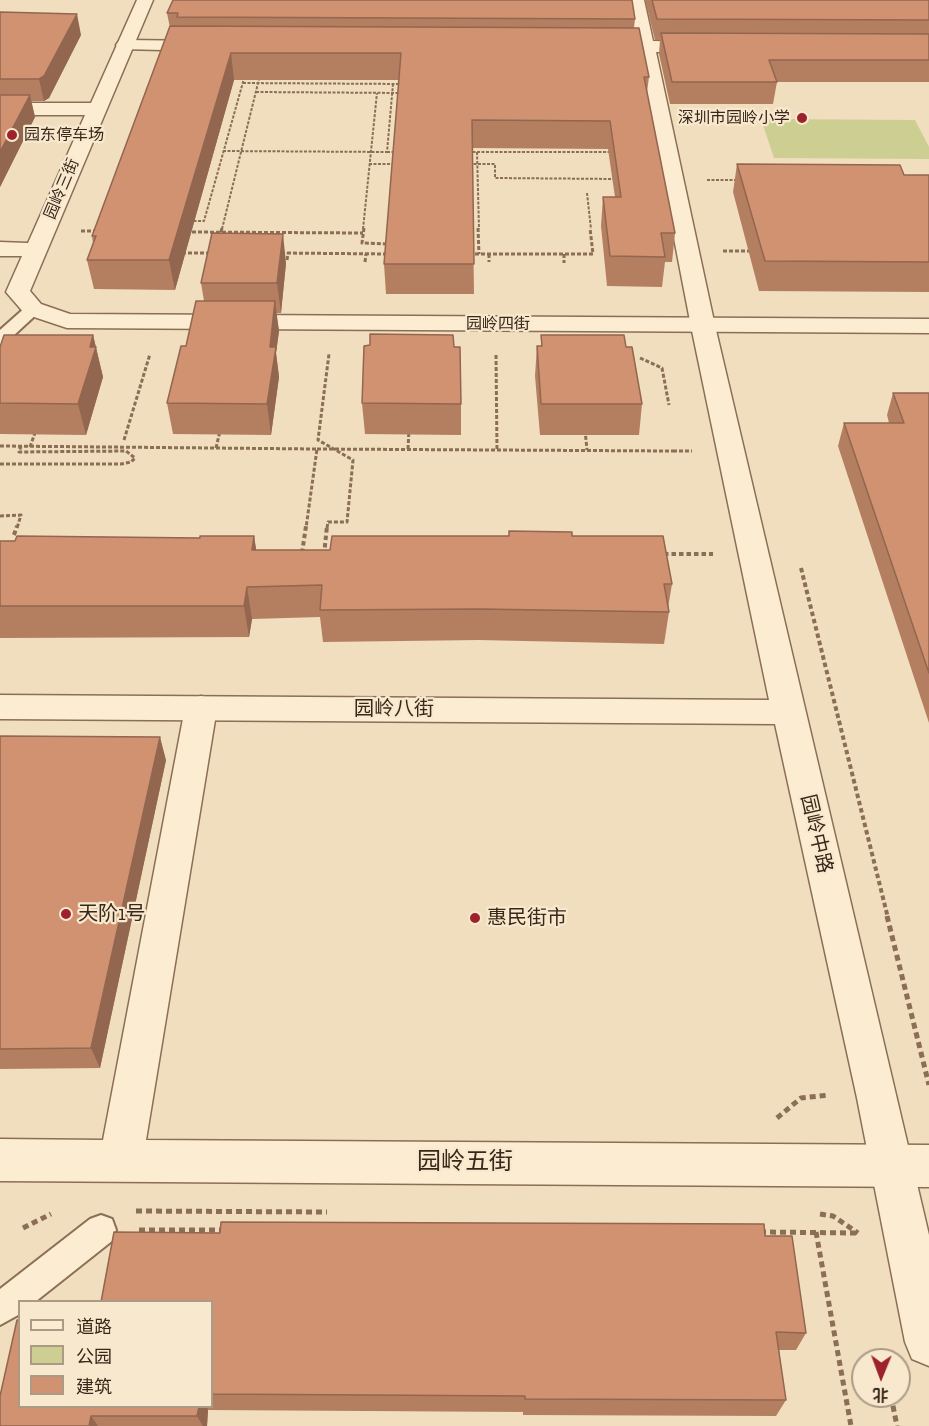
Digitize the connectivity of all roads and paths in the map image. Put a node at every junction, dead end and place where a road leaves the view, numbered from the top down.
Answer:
1 (145, 0) edge
2 (636, 0) edge
3 (125, 45) junction
4 (576, 46) edge
5 (646, 46) junction
6 (729, 47) edge
7 (251, 51) junction
8 (243, 83) junction
9 (393, 84) junction
10 (411, 84) edge
11 (256, 92) junction
12 (377, 93) junction
13 (409, 93) edge
14 (0, 109) edge
15 (96, 109) junction
16 (223, 151) junction
17 (387, 152) junction
18 (399, 152) edge
19 (466, 152) edge
20 (477, 152) junction
21 (618, 152) edge
22 (369, 164) junction
23 (403, 164) edge
24 (461, 164) edge
25 (674, 179) junction
26 (746, 180) edge
27 (587, 194) dead end
28 (471, 209) edge
29 (479, 209) junction
30 (184, 221) edge
31 (78, 231) dead end
32 (101, 231) edge
33 (186, 231) edge
34 (220, 232) junction
35 (363, 232) junction
36 (392, 244) edge
37 (0, 249) edge
38 (36, 249) junction
39 (688, 250) junction
40 (757, 251) edge
41 (172, 253) edge
42 (208, 253) junction
43 (220, 253) edge
44 (277, 253) edge
45 (288, 253) junction
46 (366, 254) junction
47 (401, 254) edge
48 (468, 254) edge
49 (479, 254) junction
50 (489, 254) junction
51 (564, 254) junction
52 (287, 260) dead end
53 (206, 261) edge
54 (365, 262) dead end
55 (489, 262) dead end
56 (564, 263) dead end
57 (33, 309) junction
58 (703, 326) junction
59 (929, 326) edge
60 (0, 345) edge
61 (330, 348) dead end
62 (496, 350) dead end
63 (150, 354) dead end
64 (639, 357) dead end
65 (669, 405) dead end
66 (38, 426) edge
67 (221, 426) edge
68 (409, 428) edge
69 (585, 428) edge
70 (124, 440) dead end
71 (0, 446) edge
72 (21, 446) junction
73 (30, 447) junction
74 (216, 448) junction
75 (317, 449) junction
76 (408, 449) junction
77 (497, 450) junction
78 (587, 450) junction
79 (702, 451) dead end
80 (0, 464) edge
81 (0, 516) edge
82 (14, 535) dead end
83 (290, 554) edge
84 (302, 554) junction
85 (657, 554) edge
86 (722, 554) dead end
87 (324, 555) junction
88 (336, 555) edge
89 (800, 565) dead end
90 (0, 707) edge
91 (201, 708) junction
92 (789, 712) junction
93 (929, 1085) edge
94 (123, 1161) junction
95 (1, 1164) edge
96 (911, 1166) edge
97 (58, 1211) dead end
98 (130, 1211) dead end
99 (333, 1212) dead end
100 (810, 1213) dead end
101 (22, 1228) dead end
102 (101, 1230) joint
103 (232, 1230) edge
104 (756, 1232) edge
105 (816, 1232) junction
106 (0, 1309) edge
107 (929, 1342) edge
108 (893, 1408) edge
109 (851, 1426) edge
110 (897, 1426) edge

1 - 3 street, 园岭三街
2 - 5 street, 园岭中路
3 - 7 street
3 - 15 street, 园岭三街
4 - 5 street
5 - 6 street
5 - 25 street, 园岭中路
7 - 8 path
7 - 11 path
8 - 9 path, bridge
8 - 16 path
9 - 10 path, bridge
9 - 17 path, bridge
11 - 12 path
11 - 34 path
12 - 13 path
12 - 22 path
14 - 15 street
15 - 38 street, 园岭三街
16 - 17 path, bridge
16 - 30 path
17 - 18 path
19 - 20 path
20 - 21 path
20 - 29 path, bridge
22 - 23 path
22 - 35 path
24 - 25 path
25 - 26 path
25 - 39 street, 园岭中路
27 - 51 path
28 - 29 path, bridge
29 - 49 path, bridge
31 - 32 path
33 - 34 path
34 - 35 path
35 - 36 path
37 - 38 street
38 - 57 street, 园岭三街
39 - 40 path
39 - 58 street, 园岭中路
41 - 42 path, bridge
42 - 43 path, bridge
42 - 53 path, bridge
44 - 45 path, bridge
45 - 46 path, bridge
45 - 52 path, bridge
46 - 47 path, bridge
46 - 54 path, bridge
48 - 49 path
49 - 50 path
50 - 51 path
50 - 55 path
51 - 56 path
57 - 58 street, 园岭四街
57 - 60 lane
58 - 59 street, 园岭四街
58 - 92 street, 园岭中路
61 - 87 path
62 - 77 path
63 - 70 path
64 - 65 path
66 - 73 path
67 - 74 path
68 - 76 path
69 - 78 path
71 - 72 path
72 - 73 path
72 - 80 path
73 - 74 path
74 - 75 path
75 - 76 path, bridge
75 - 84 path
76 - 77 path, bridge
77 - 78 path, bridge
78 - 79 path, bridge
81 - 82 path
83 - 84 path
84 - 87 path
85 - 86 path
87 - 88 path
89 - 93 path
90 - 91 street, 园岭八街
91 - 92 street, 园岭八街
91 - 94 street
92 - 96 street, 园岭中路
94 - 95 street, 园岭五街
94 - 96 street, 园岭五街
96 - 107 street, 园岭中路
97 - 101 path
98 - 99 path
100 - 105 path
102 - 103 path
102 - 106 lane
104 - 105 path
105 - 109 path
108 - 110 path

